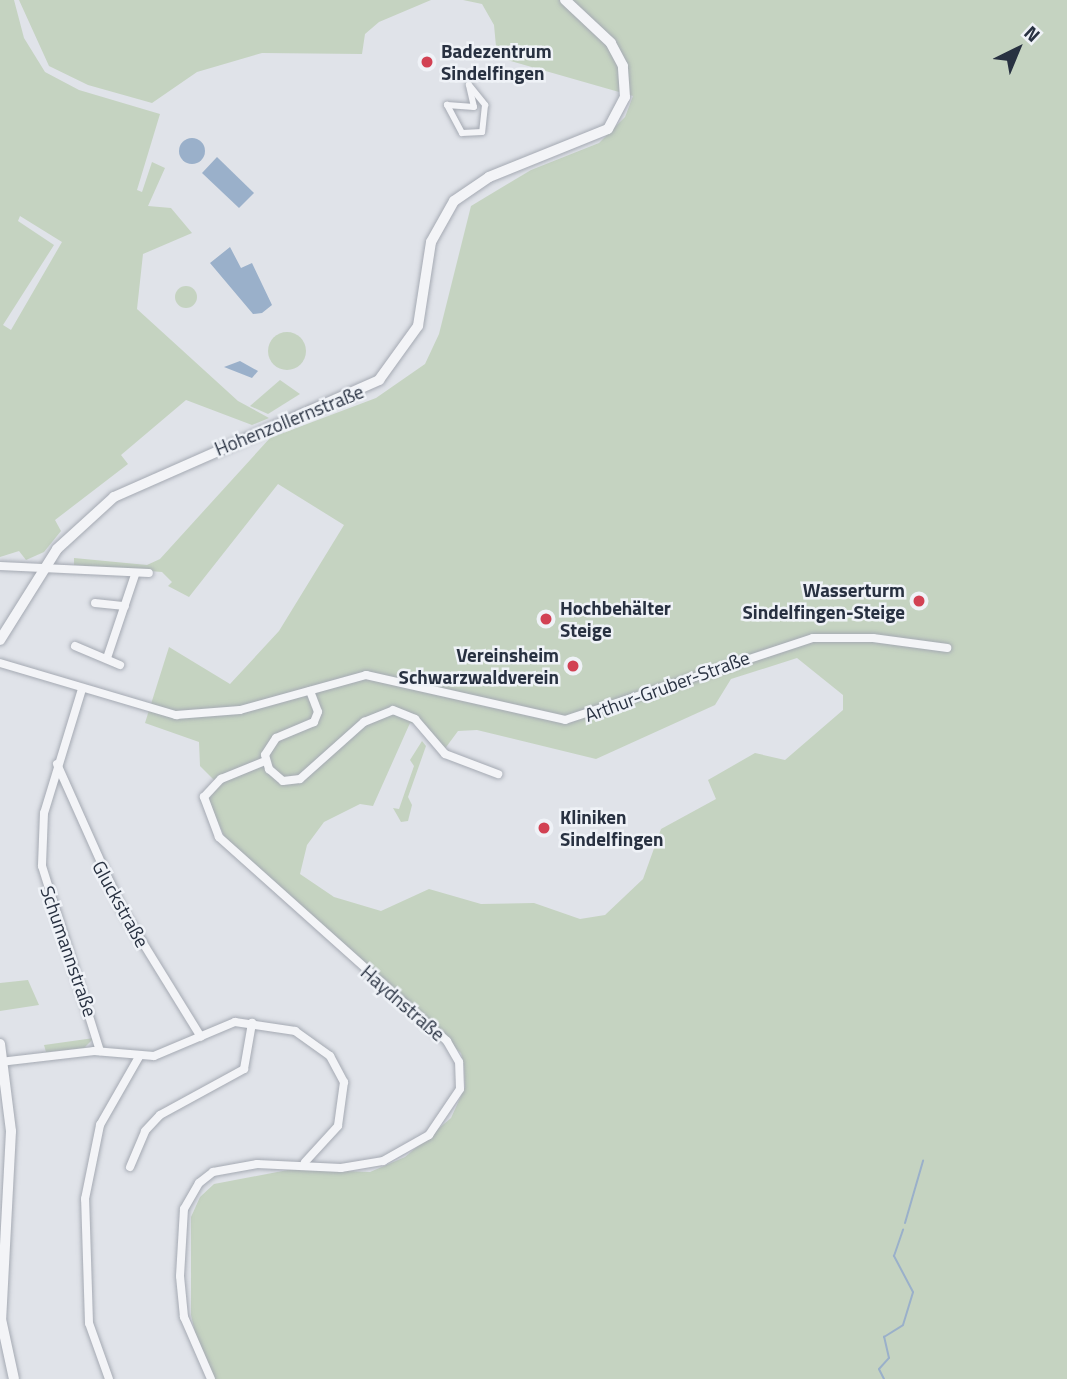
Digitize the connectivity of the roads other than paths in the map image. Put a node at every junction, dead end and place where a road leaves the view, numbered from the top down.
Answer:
1 (565, 0) edge
2 (447, 105) joint
3 (0, 566) edge
4 (44, 568) junction
5 (149, 573) dead end
6 (135, 575) junction
7 (95, 603) dead end
8 (125, 606) junction
9 (0, 640) edge
10 (75, 646) dead end
11 (947, 649) dead end
12 (107, 658) junction
13 (0, 663) edge
14 (120, 665) dead end
15 (82, 689) junction
16 (310, 691) junction
17 (265, 761) junction
18 (57, 764) junction
19 (498, 774) dead end
20 (252, 1023) junction
21 (201, 1037) junction
22 (0, 1044) edge
23 (100, 1051) junction
24 (139, 1057) junction
25 (2, 1062) edge
26 (304, 1162) junction
27 (130, 1167) dead end
28 (3, 1352) edge
29 (14, 1379) edge
30 (109, 1379) edge
31 (211, 1379) edge

1 - 4 street, Hohenzollernstraße
2 - 2 street
3 - 4 street
4 - 6 street
4 - 9 street, Hohenzollernstraße
5 - 6 street
6 - 8 street
7 - 8 street
8 - 12 street
10 - 12 street
11 - 16 street, Arthur-Gruber-Straße
12 - 14 street
13 - 15 street, Arthur-Gruber-Straße
15 - 16 street, Arthur-Gruber-Straße
15 - 18 street, Schumannstraße
16 - 17 street
17 - 19 street
17 - 26 street, Haydnstraße
18 - 21 street, Gluckstraße
18 - 23 street, Schumannstraße
20 - 21 street
20 - 26 street
20 - 27 street
21 - 24 street
22 - 25 street
23 - 24 street
23 - 25 street
24 - 30 street
25 - 28 street
26 - 31 street, Haydnstraße
28 - 29 street

